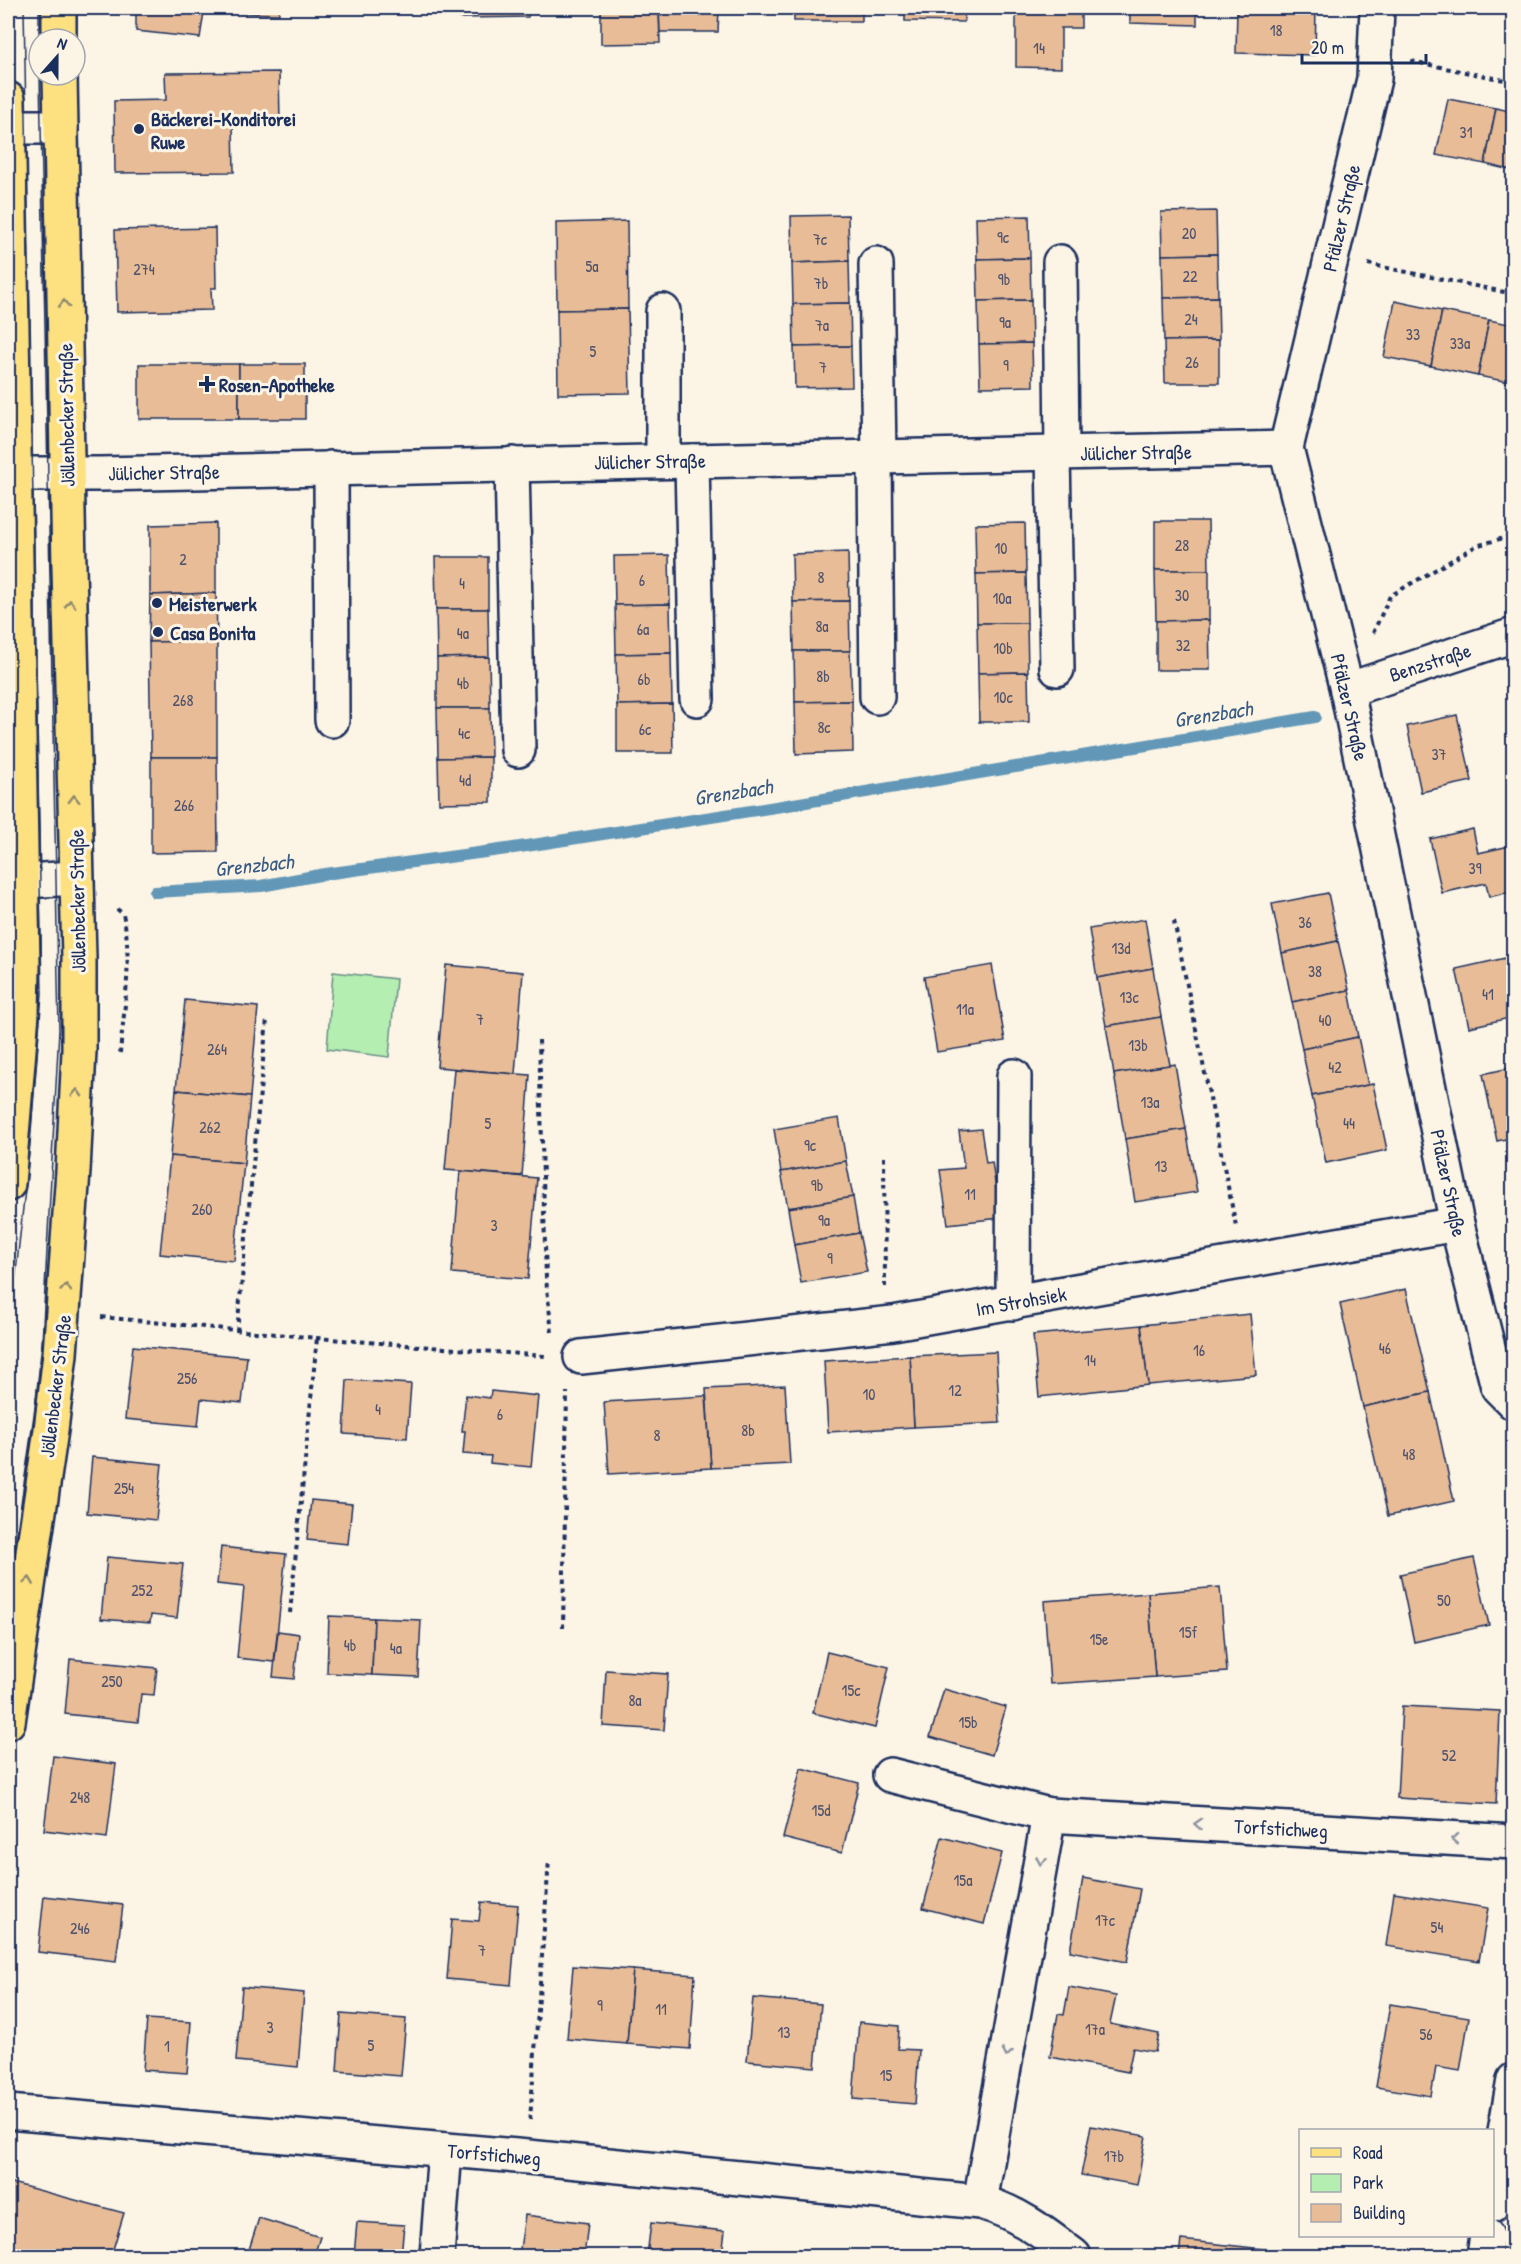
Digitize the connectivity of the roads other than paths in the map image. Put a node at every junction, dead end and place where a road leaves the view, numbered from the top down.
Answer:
1 (59, 8) edge
2 (1377, 8) edge
3 (59, 27) edge
4 (60, 87) edge
5 (8, 99) edge
6 (8, 127) edge
7 (61, 127) junction
8 (1060, 262) dead end
9 (876, 264) dead end
10 (663, 311) dead end
11 (1286, 448) junction
12 (1057, 453) junction
13 (877, 457) junction
14 (677, 461) junction
15 (512, 464) junction
16 (331, 468) junction
17 (15, 474) junction
18 (67, 474) junction
19 (1514, 635) edge
20 (1056, 669) dead end
21 (1347, 690) junction
22 (877, 697) dead end
23 (697, 699) dead end
24 (332, 720) dead end
25 (518, 750) dead end
26 (76, 878) junction
27 (14, 881) edge
28 (1014, 1076) dead end
29 (8, 1184) edge
30 (1457, 1224) junction
31 (1013, 1303) junction
32 (575, 1357) road end
33 (1514, 1403) edge
34 (8, 1722) edge
35 (890, 1775) dead end
36 (1049, 1815) junction
37 (1514, 1842) edge
38 (1514, 2080) edge
39 (8, 2112) edge
40 (445, 2150) junction
41 (1494, 2194) edge
42 (980, 2202) junction
43 (1487, 2237) edge
44 (437, 2256) edge
45 (1074, 2256) edge
46 (1484, 2256) edge

1 - 3 main road
2 - 11 street, Pfälzer Straße
4 - 7 main road, Jöllenbecker Straße
5 - 6 main road
6 - 7 street
6 - 17 main road
18 -> 7 main road, Jöllenbecker Straße
8 - 12 street
9 - 13 street
10 - 14 street
11 - 12 street, Jülicher Straße
11 - 21 street, Pfälzer Straße
12 - 13 street, Jülicher Straße
12 - 20 street
13 - 14 street, Jülicher Straße
13 - 22 street
14 - 15 street, Jülicher Straße
14 - 23 street
15 - 16 street, Jülicher Straße
15 - 25 street
16 - 18 street, Jülicher Straße
16 - 24 street
17 - 18 street, Jülicher Straße
17 - 27 main road
26 -> 18 main road, Jöllenbecker Straße
19 - 21 street, Benzstraße
21 - 30 street, Pfälzer Straße
26 - 27 street
34 -> 26 main road, Jöllenbecker Straße
27 - 29 main road
28 - 31 street
30 - 31 street, Im Strohsiek
30 - 33 street, Pfälzer Straße
31 - 32 street, Im Strohsiek
35 - 36 street, Torfstichweg
37 -> 36 street, Torfstichweg
36 -> 42 street
38 - 41 street
39 - 40 street, Torfstichweg
40 - 42 street, Torfstichweg
40 - 44 street
42 - 45 street, Torfstichweg
43 - 46 street

